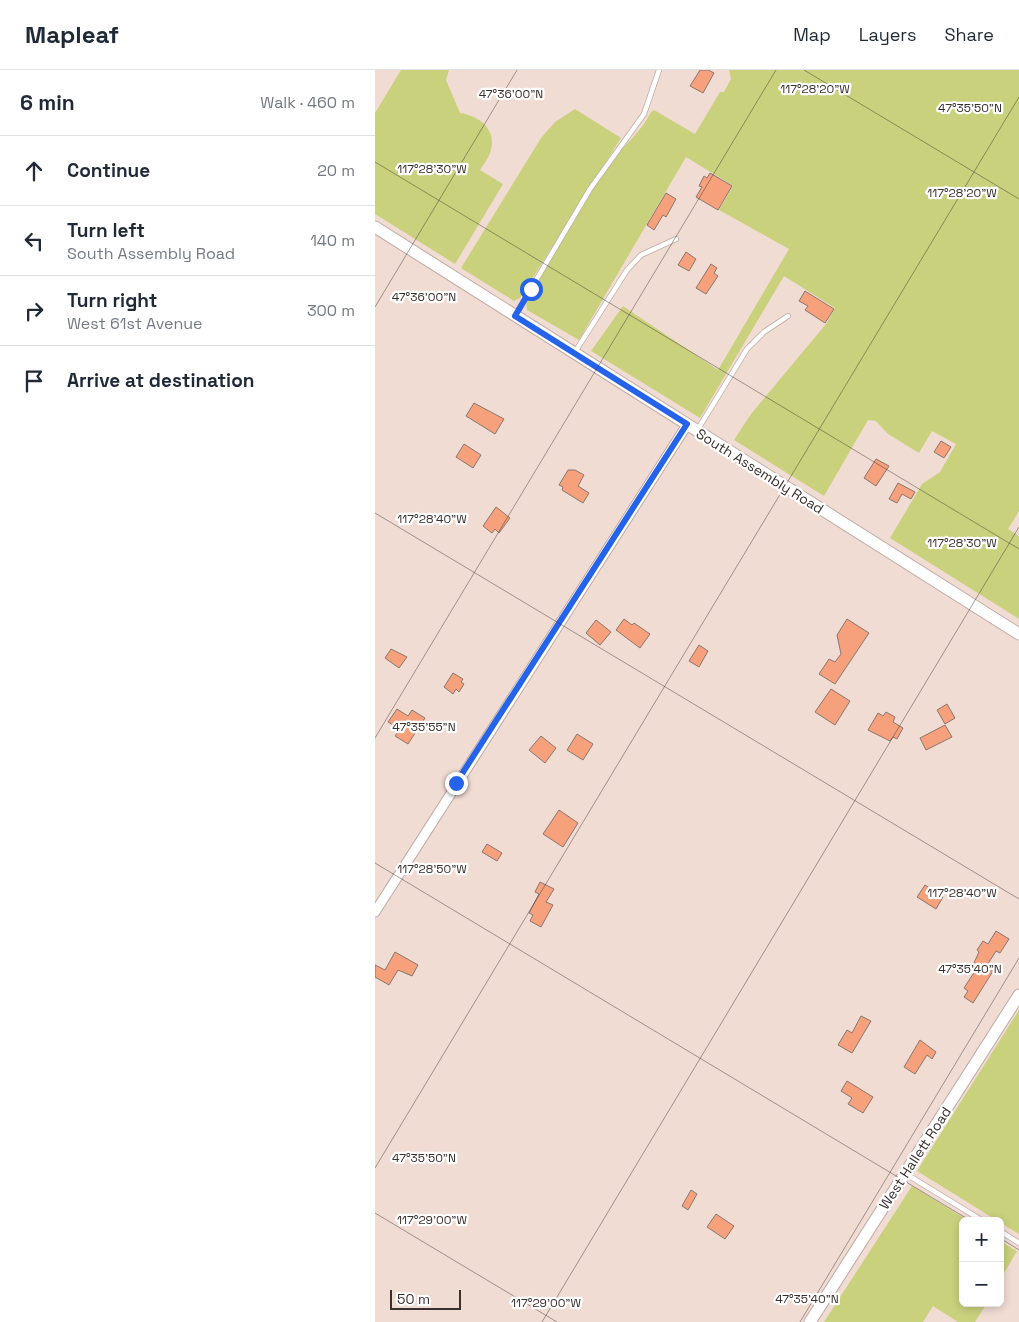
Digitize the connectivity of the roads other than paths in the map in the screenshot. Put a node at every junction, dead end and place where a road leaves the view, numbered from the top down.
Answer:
1 (659, 70) edge
2 (375, 227) edge
3 (676, 239) dead end
4 (515, 316) junction
5 (788, 316) dead end
6 (575, 353) junction
7 (692, 428) junction
8 (1019, 634) edge
9 (375, 912) edge
10 (1019, 995) edge
11 (905, 1173) junction
12 (976, 1217) edge
13 (1004, 1234) edge
14 (1019, 1243) edge
15 (810, 1322) edge

1 - 4 lane
2 - 4 street, South Assembly Road
3 - 6 lane
4 - 6 street, South Assembly Road
5 - 7 lane
6 - 7 street, South Assembly Road
7 - 8 street, South Assembly Road
7 - 9 street
10 - 11 street, West Hallett Road
11 - 12 lane
11 - 15 street, West Hallett Road
13 - 14 lane

